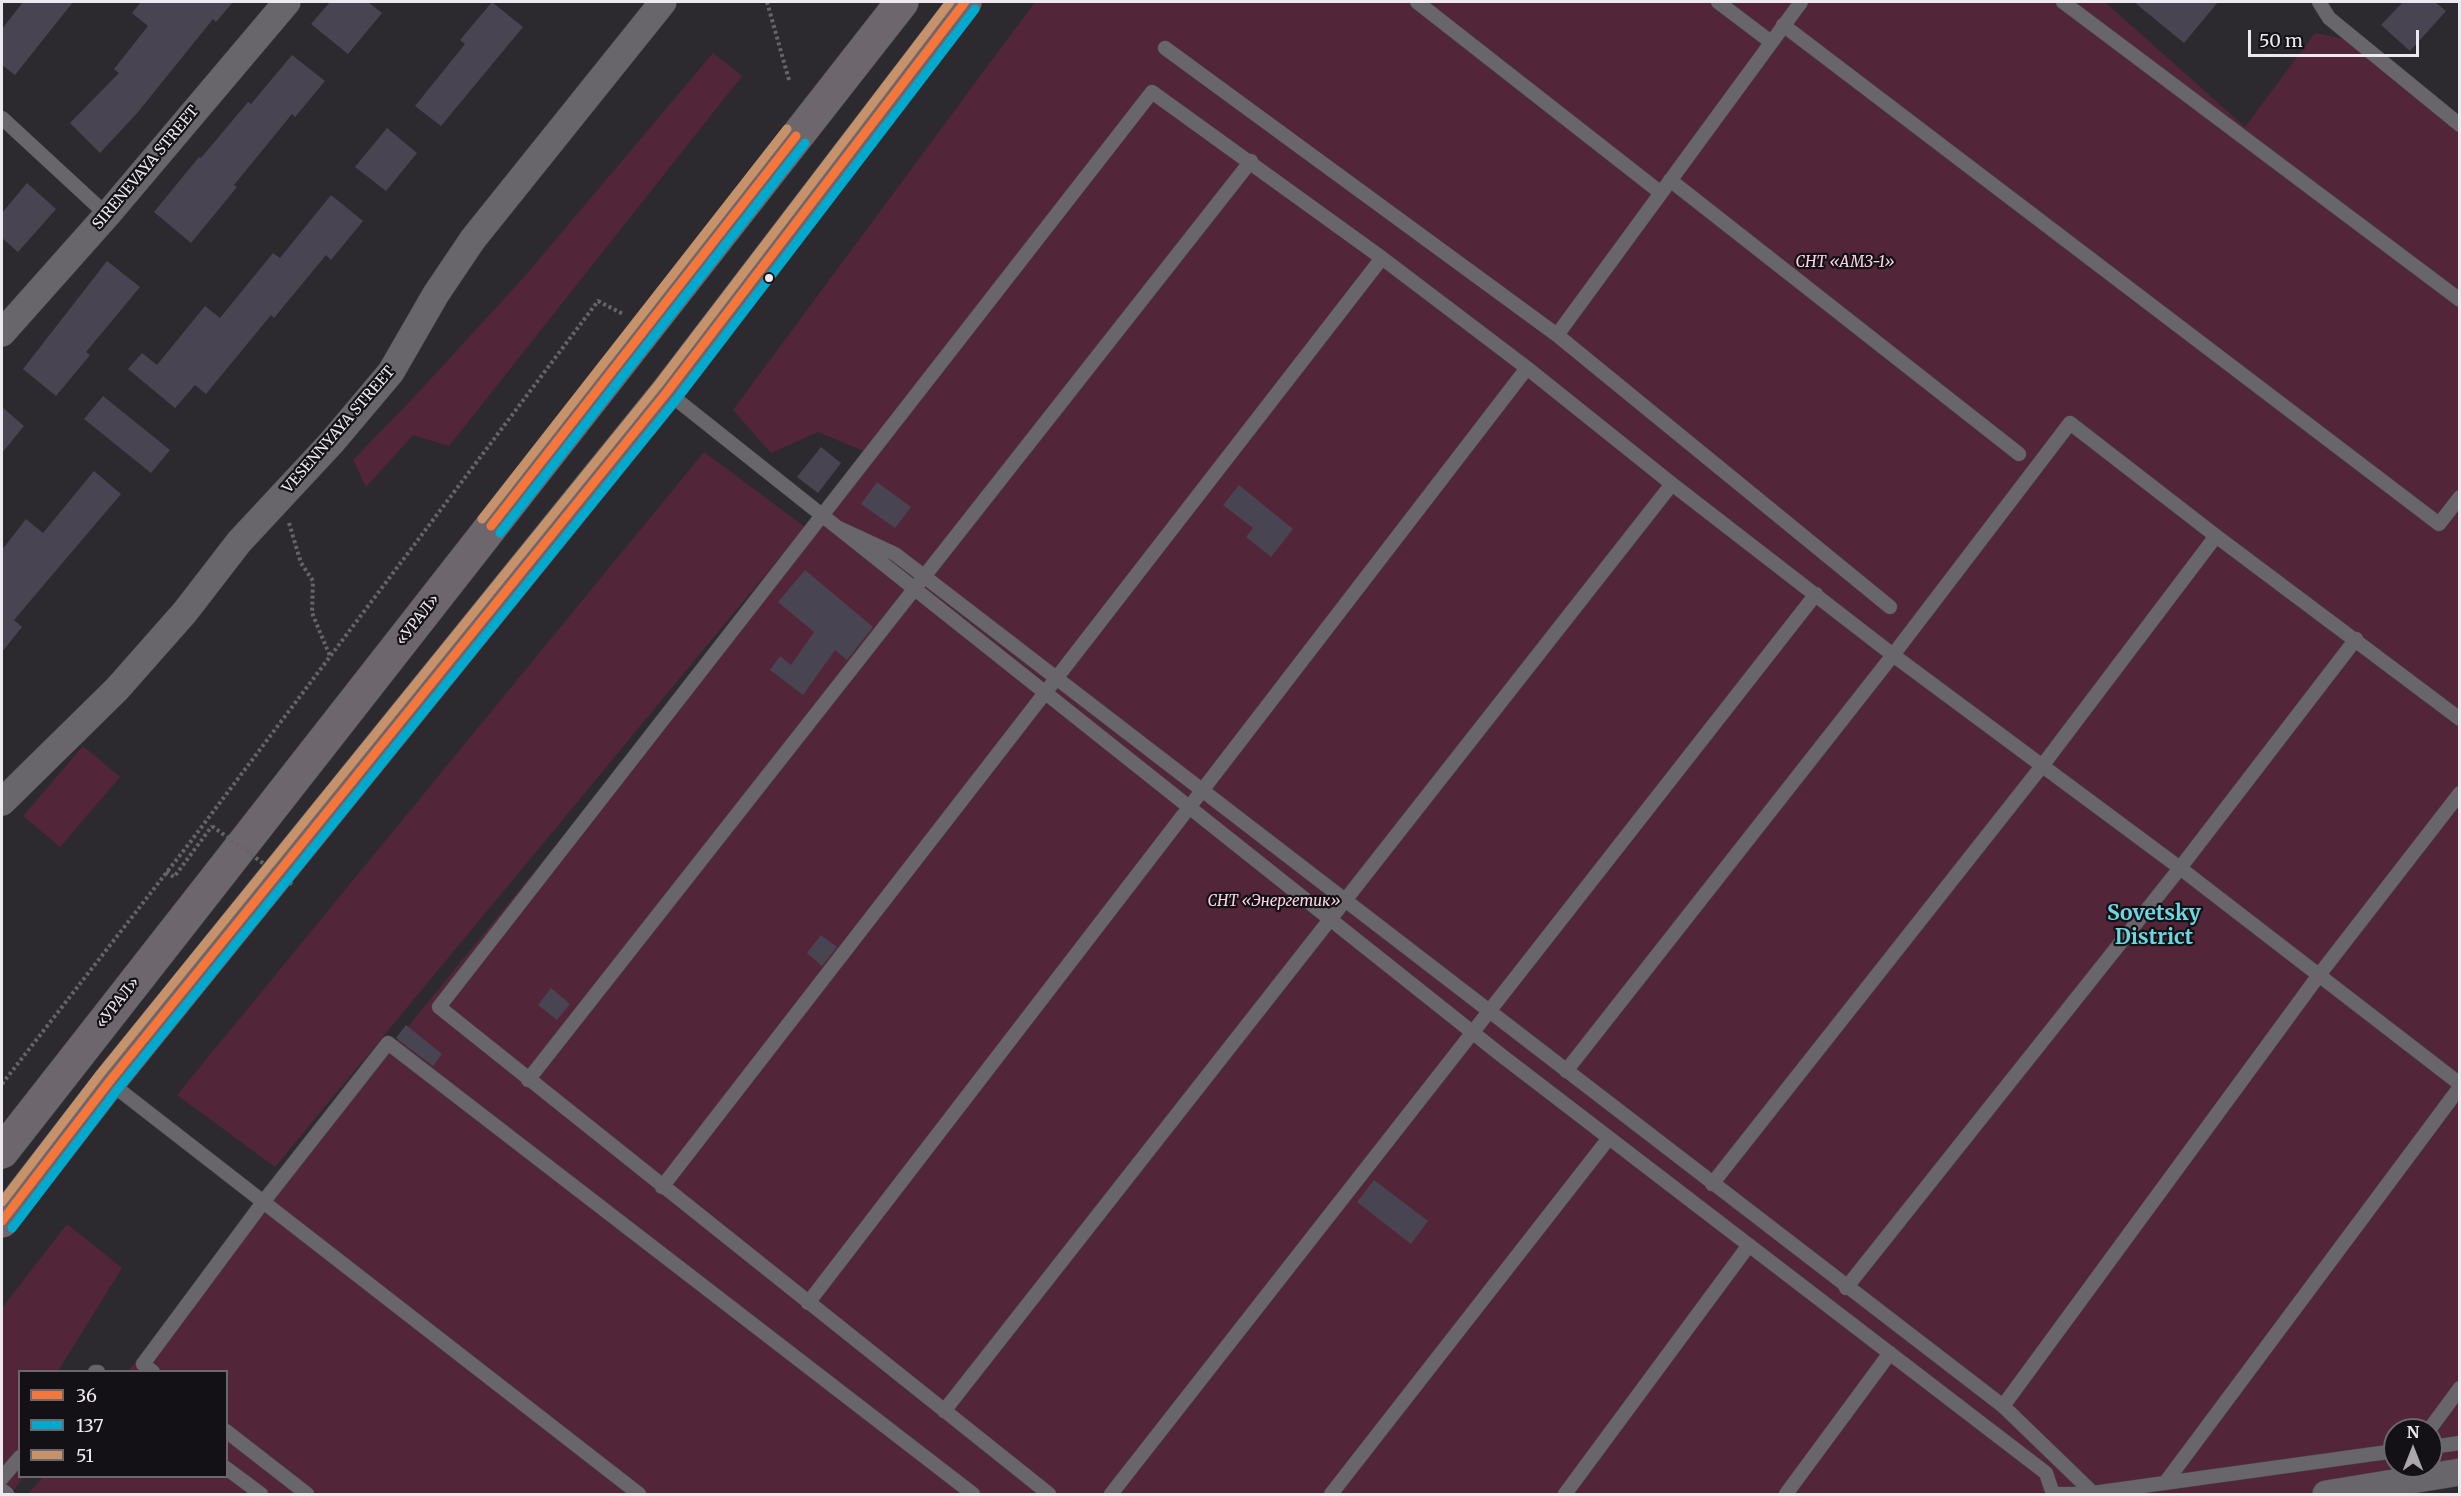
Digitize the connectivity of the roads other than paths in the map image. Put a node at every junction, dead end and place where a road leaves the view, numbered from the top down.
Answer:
1 (287, 2) edge
2 (663, 2) edge
3 (902, 2) edge
4 (965, 2) edge
5 (1417, 2) edge
6 (1718, 2) edge
7 (1801, 2) edge
8 (2063, 2) edge
9 (2319, 2) edge
10 (1783, 25) junction
11 (1771, 42) junction
12 (1165, 48) dead end
13 (2, 118) edge
14 (2460, 125) edge
15 (1251, 161) junction
16 (1670, 180) junction
17 (1661, 193) junction
18 (107, 215) junction
19 (1382, 258) junction
20 (2460, 300) edge
21 (2, 333) edge
22 (1557, 335) junction
23 (1527, 368) junction
24 (667, 392) junction
25 (2019, 454) dead end
26 (1672, 484) junction
27 (2460, 497) edge
28 (821, 514) junction
29 (839, 528) junction
30 (2216, 536) junction
31 (924, 576) junction
32 (914, 589) junction
33 (1816, 594) junction
34 (1890, 607) dead end
35 (2356, 639) junction
36 (1893, 655) junction
37 (1056, 678) junction
38 (1045, 693) junction
39 (2460, 719) edge
40 (2042, 766) junction
41 (1203, 791) junction
42 (2460, 793) edge
43 (2, 802) edge
44 (1189, 808) junction
45 (2180, 868) junction
46 (1346, 902) junction
47 (1331, 920) junction
48 (2319, 975) junction
49 (1489, 1012) junction
50 (1472, 1033) junction
51 (1566, 1071) junction
52 (528, 1080) junction
53 (109, 1082) junction
54 (2460, 1086) edge
55 (1609, 1138) junction
56 (2, 1152) edge
57 (1712, 1184) junction
58 (662, 1187) junction
59 (264, 1201) junction
60 (2, 1221) edge
61 (1749, 1245) junction
62 (1846, 1288) junction
63 (808, 1303) junction
64 (1890, 1353) junction
65 (152, 1370) edge
66 (2460, 1388) edge
67 (2003, 1406) junction
68 (944, 1411) junction
69 (2439, 1418) edge
70 (228, 1433) edge
71 (2460, 1443) edge
72 (2443, 1445) edge
73 (2383, 1453) edge
74 (18, 1459) edge
75 (228, 1469) edge
76 (2460, 1472) edge
77 (2, 1478) edge
78 (2165, 1483) junction
79 (2, 1490) edge
80 (7, 1494) edge
81 (261, 1494) edge
82 (307, 1494) edge
83 (639, 1494) edge
84 (973, 1494) edge
85 (1049, 1494) edge
86 (1111, 1494) edge
87 (1331, 1494) edge
88 (1565, 1494) edge
89 (1786, 1494) edge
90 (2051, 1494) edge
91 (2094, 1494) edge
92 (2326, 1494) edge

1 - 18 street, SIRENEVAYA STREET
2 - 43 street, VESENNYAYA STREET
3 - 56 main road, «УРАЛ»
4 - 24 main road
5 - 17 lane
6 - 11 lane
7 - 10 lane
8 - 20 lane
9 - 14 lane
10 - 11 lane
10 - 27 lane
11 - 16 lane
12 - 22 lane
13 - 18 lane
15 - 19 lane
15 - 28 lane
15 - 31 lane
16 - 17 lane
16 - 25 lane
17 - 22 lane
18 - 21 street, SIRENEVAYA STREET
19 - 23 lane
19 - 37 lane
22 - 34 lane
23 - 26 lane
23 - 41 lane
24 - 28 lane
24 - 53 main road
26 - 33 lane
26 - 46 lane
28 - 29 lane
28 - 52 lane
29 - 31 lane
29 - 32 lane
30 - 35 lane
30 - 36 lane
30 - 40 lane
31 - 32 lane
31 - 37 lane
32 - 38 lane
32 - 52 lane
33 - 36 lane
33 - 49 lane
35 - 39 lane
35 - 45 lane
36 - 40 lane
36 - 51 lane
37 - 38 lane
37 - 41 lane
38 - 44 lane
38 - 58 lane
40 - 45 lane
40 - 57 lane
41 - 44 lane
41 - 46 lane
42 - 48 lane
44 - 47 lane
44 - 63 lane
45 - 48 lane
45 - 62 lane
46 - 47 lane
46 - 49 lane
47 - 50 lane
47 - 68 lane
48 - 54 lane
48 - 67 lane
49 - 50 lane
49 - 51 lane
50 - 55 lane
50 - 86 lane
51 - 57 lane
52 - 58 lane
53 - 59 lane
53 - 60 main road
54 - 78 lane
55 - 61 lane
55 - 87 lane
57 - 62 lane
58 - 63 lane
59 - 65 lane
59 - 83 lane
59 - 84 lane
61 - 64 lane
61 - 88 lane
62 - 67 lane
63 - 68 lane
64 - 89 lane
64 - 90 lane
66 - 69 lane
67 - 91 lane
68 - 85 lane
70 - 82 lane
71 - 72 lane
73 - 78 lane
74 - 77 lane
75 - 81 lane
76 - 92 street
78 - 91 lane
79 - 80 lane
90 - 91 lane

